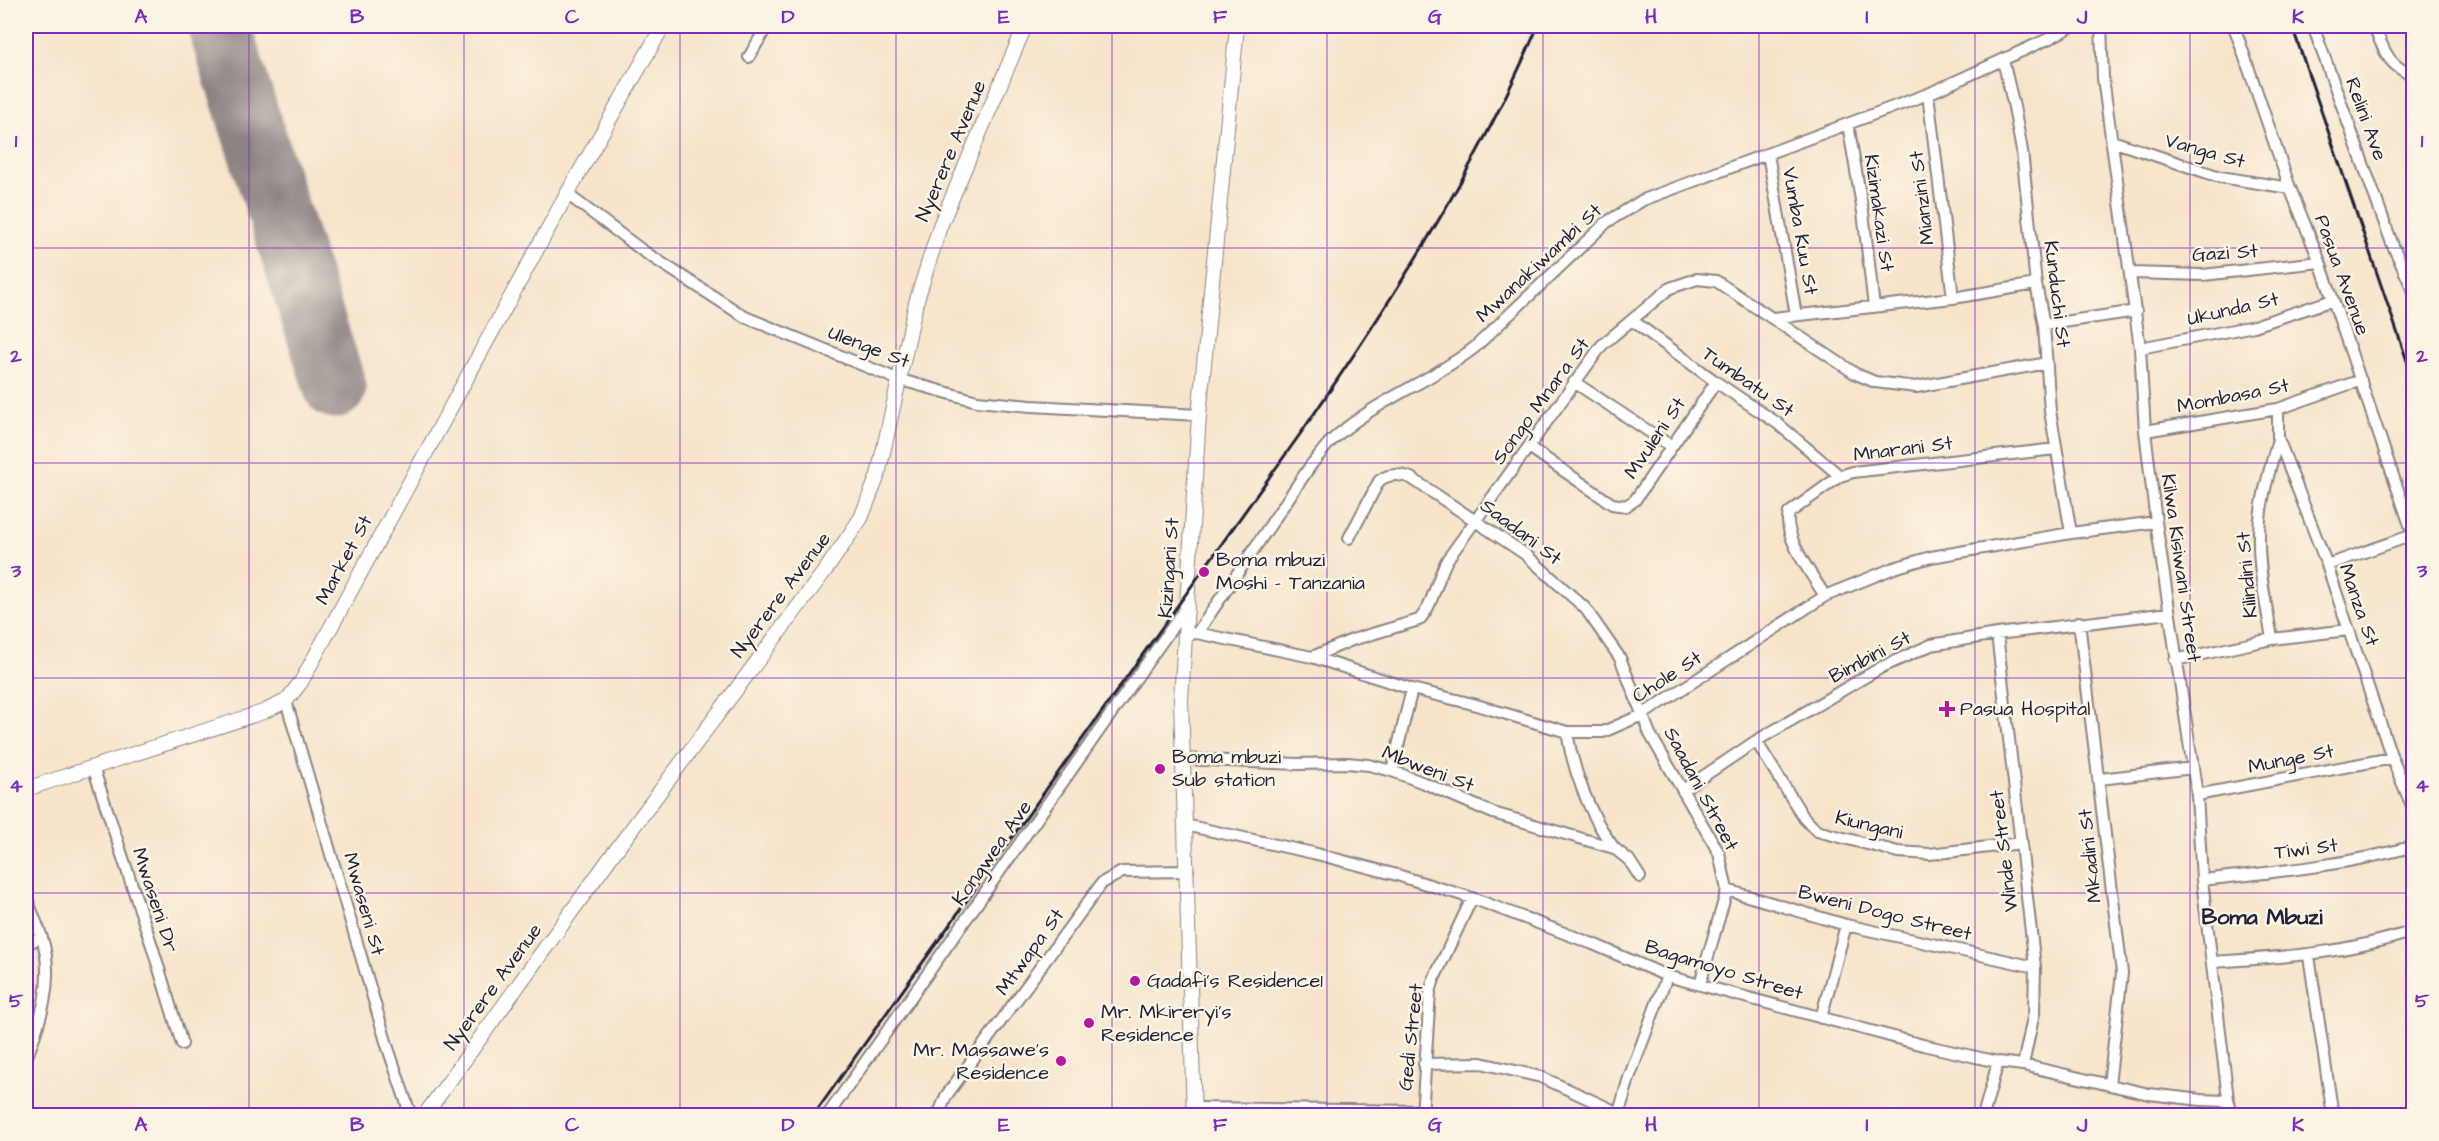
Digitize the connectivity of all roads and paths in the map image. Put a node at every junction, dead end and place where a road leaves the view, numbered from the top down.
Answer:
1 (663, 26) edge
2 (767, 26) edge
3 (1025, 26) edge
4 (1237, 26) edge
5 (2072, 26) edge
6 (2101, 26) edge
7 (2234, 26) edge
8 (2313, 26) edge
9 (2374, 26) edge
10 (750, 57) dead end
11 (2003, 60) junction
12 (2414, 76) edge
13 (1928, 94) junction
14 (1848, 124) junction
15 (2112, 141) junction
16 (1768, 154) junction
17 (2290, 188) junction
18 (567, 194) junction
19 (2320, 262) junction
20 (2131, 273) junction
21 (2036, 284) junction
22 (2414, 292) edge
23 (1953, 298) junction
24 (2333, 300) junction
25 (1874, 307) junction
26 (2136, 311) junction
27 (1796, 315) junction
28 (1773, 318) junction
29 (1633, 321) junction
30 (2044, 325) junction
31 (2140, 348) junction
32 (2047, 363) junction
33 (897, 379) junction
34 (2361, 380) junction
35 (1574, 382) junction
36 (1716, 382) junction
37 (2278, 409) junction
38 (1199, 415) junction
39 (2145, 431) junction
40 (2278, 438) junction
41 (1671, 446) junction
42 (1529, 447) junction
43 (2056, 449) junction
44 (1839, 476) junction
45 (1476, 519) junction
46 (2156, 522) junction
47 (2071, 532) junction
48 (2413, 536) edge
49 (1349, 538) dead end
50 (2327, 565) junction
51 (1825, 596) junction
52 (1185, 609) junction
53 (2169, 613) junction
54 (2079, 622) junction
55 (2348, 630) junction
56 (1190, 634) junction
57 (1997, 634) junction
58 (2272, 639) junction
59 (1312, 657) junction
60 (2175, 660) junction
61 (1412, 689) junction
62 (286, 701) junction
63 (1642, 715) junction
64 (1567, 732) junction
65 (1756, 741) junction
66 (2392, 758) junction
67 (1183, 759) junction
68 (93, 767) junction
69 (2193, 768) junction
70 (1392, 771) junction
71 (2100, 779) junction
72 (26, 789) edge
73 (1683, 790) junction
74 (2197, 795) junction
75 (2414, 811) edge
76 (1185, 825) junction
77 (2022, 843) junction
78 (2414, 846) edge
79 (1614, 848) junction
80 (1188, 871) junction
81 (1640, 878) dead end
82 (2202, 880) junction
83 (1727, 891) junction
84 (26, 895) edge
85 (1472, 898) junction
86 (1846, 925) junction
87 (2414, 931) edge
88 (42, 938) junction
89 (26, 943) edge
90 (2309, 956) junction
91 (2212, 962) junction
92 (2036, 967) junction
93 (1667, 976) junction
94 (1700, 984) junction
95 (1821, 1018) junction
96 (182, 1044) dead end
97 (26, 1059) edge
98 (1998, 1062) junction
99 (1424, 1064) junction
100 (2023, 1065) junction
101 (2109, 1086) junction
102 (2228, 1101) junction
103 (1194, 1112) edge
104 (1422, 1113) edge
105 (1617, 1114) edge
106 (411, 1116) edge
107 (424, 1116) edge
108 (827, 1116) edge
109 (938, 1116) edge
110 (1983, 1116) edge
111 (2230, 1116) edge
112 (2333, 1116) edge

1 - 18 street, Market St
2 - 10 street
3 - 33 street, Nyerere Avenue
4 - 38 street, Kizingani St
5 - 11 street, Mwanakiwambi St
6 - 15 street, Kilwa Kisiwani Street
7 - 17 street, Pasua Avenue
8 - 22 street, Relini Ave
9 - 12 street
11 - 13 street, Mwanakiwambi St
11 - 21 street, Kunduchi St
13 - 14 street, Mwanakiwambi St
13 - 23 street, Mianzini St
14 - 16 street, Mwanakiwambi St
14 - 25 street, Kizimakazi St
15 - 17 street, Vanga St
15 - 20 street, Kilwa Kisiwani Street
16 - 27 street, Vumba Kuu St
16 - 56 street, Mwanakiwambi St
17 - 19 street, Pasua Avenue
18 - 33 street, Ulenge St
18 - 62 street, Market St
19 - 20 street, Gazi St
19 - 24 street, Pasua Avenue
20 - 26 street, Kilwa Kisiwani Street
21 - 23 street
21 - 30 street, Kunduchi St
23 - 25 street
24 - 31 street, Ukunda St
24 - 34 street, Pasua Avenue
25 - 27 street
26 - 30 street
26 - 31 street, Kilwa Kisiwani Street
27 - 28 street
28 - 29 street, Songo Mnara St
28 - 32 street, Songo Mnara St
29 - 35 street, Songo Mnara St
29 - 36 street, Tumbatu St
30 - 32 street, Kunduchi St
31 - 39 street, Kilwa Kisiwani Street
32 - 43 street, Kunduchi St
33 - 38 street, Ulenge St
33 - 107 street, Nyerere Avenue
34 - 37 street, Mombasa St
34 - 48 street, Pasua Avenue
35 - 41 street
35 - 42 street, Songo Mnara St
36 - 41 street, Mvuleni St
36 - 44 street, Tumbatu St
37 - 39 street, Mombasa St
37 - 40 street, Manza St
38 - 52 street, Kizingani St
39 - 46 street, Kilwa Kisiwani Street
40 - 50 street, Manza St
40 - 58 street, Kilindini St
41 - 42 street, Mvuleni St
42 - 45 street, Songo Mnara St
43 - 44 street, Mnarani St
43 - 47 street, Kunduchi St
44 - 51 street, Mnarani St
45 - 49 street, Saadani St
45 - 59 street, Songo Mnara St
45 - 63 street, Saadani St
46 - 47 street, Chole St
46 - 53 street, Kilwa Kisiwani Street
47 - 51 street, Chole St
48 - 50 street
50 - 55 street, Manza St
51 - 63 street, Chole St
52 - 56 street, Kizingani St
52 - 108 street, Kongwea Ave
53 - 54 street, Bimbini St
53 - 60 street, Kilwa Kisiwani Street
54 - 57 street, Bimbini St
54 - 71 street, Mkadini St
55 - 58 street
55 - 66 street, Manza St
56 - 59 street, Chole St
56 - 67 street, Kizingani St
57 - 65 street, Bimbini St
57 - 77 street, Winde Street
58 - 60 street
59 - 61 street, Chole St
60 - 69 street, Kilwa Kisiwani Street
61 - 64 street, Chole St
61 - 70 street
62 - 68 street, Market St
62 - 106 street, Mwaseni St
63 - 64 street, Chole St
63 - 73 street, Saadani Street
64 - 79 street
65 - 73 street, Bimbini St
65 - 77 street, Kiungani
66 - 74 street, Munge St
66 - 75 street, Manza St
67 - 70 street, Mbweni St
67 - 76 street, Kizingani St
68 - 72 street, Market St
68 - 96 street, Mwaseni Dr
69 - 71 street
69 - 74 street, Kilwa Kisiwani Street
70 - 79 street, Mbweni St
71 - 101 street, Mkadini St
73 - 83 street, Saadani Street
74 - 82 street, Kilwa Kisiwani Street
76 - 80 street, Kizingani St
76 - 85 street, Bagamoyo Street
77 - 92 street, Winde Street
78 - 82 street, Tiwi St
79 - 81 street, Mbweni St
80 - 103 street, Kizingani St
80 - 109 street, Mtwapa St
82 - 91 street, Kilwa Kisiwani Street
83 - 86 street, Bweni Dogo Street
83 - 94 street, Saadani Street
84 - 88 street
85 - 93 street, Bagamoyo Street
85 - 99 street, Gedi Street
86 - 92 street, Bweni Dogo Street
86 - 95 street
87 - 90 street
88 - 89 street
88 - 97 street
90 - 91 street
90 - 112 street
91 - 102 street, Kilwa Kisiwani Street
92 - 100 street, Winde Street
93 - 94 street, Bagamoyo Street
93 - 105 street
94 - 95 street, Bagamoyo Street
95 - 98 street, Bagamoyo Street
98 - 100 street, Bagamoyo Street
98 - 110 street
99 - 104 street, Gedi Street
99 - 105 street
100 - 101 street, Bagamoyo Street
101 - 102 street, Bagamoyo Street
102 - 111 street, Kilwa Kisiwani Street
103 - 104 street

